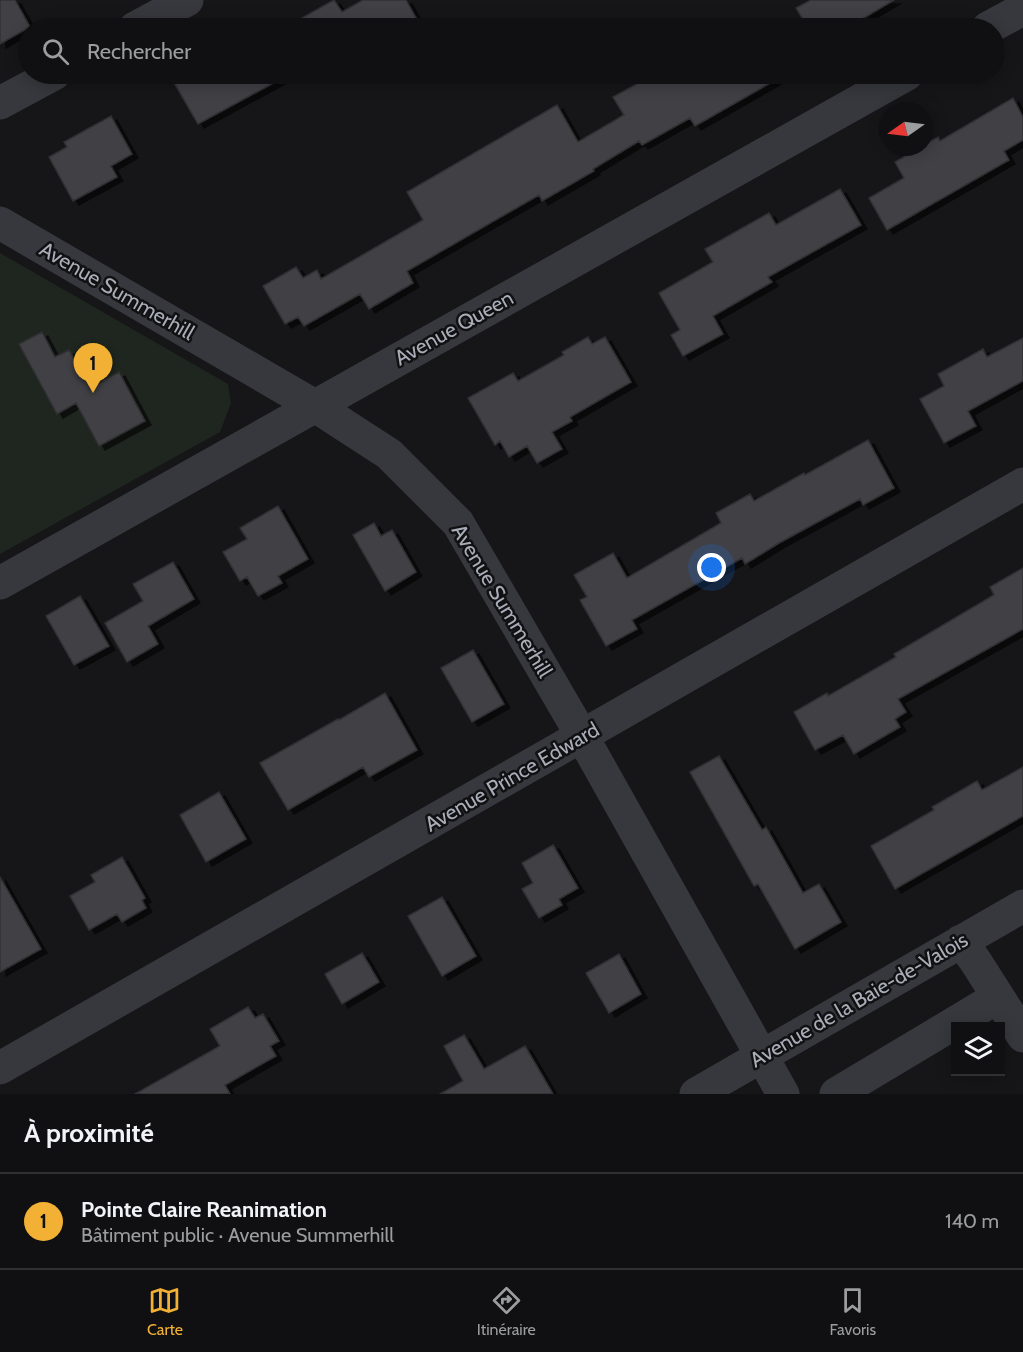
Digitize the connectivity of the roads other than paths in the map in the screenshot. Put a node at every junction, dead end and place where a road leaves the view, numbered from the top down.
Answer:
1 (187, 0) edge
2 (1023, 9) edge
3 (154, 18) edge
4 (1005, 19) edge
5 (35, 84) edge
6 (890, 84) edge
7 (0, 103) edge
8 (0, 223) edge
9 (315, 406) junction
10 (1023, 484) edge
11 (0, 583) edge
12 (582, 736) junction
13 (1023, 906) edge
14 (961, 941) junction
15 (1014, 1015) edge
16 (763, 1056) junction
17 (0, 1068) edge
18 (696, 1094) edge
19 (783, 1094) edge
20 (836, 1094) edge

1 - 3 street
2 - 4 street
5 - 7 street
6 - 9 street, Avenue Queen
8 - 9 street, Avenue Summerhill
9 - 11 street, Avenue Queen
9 - 12 street, Avenue Summerhill
10 - 12 street, Avenue Prince Edward
12 - 16 street, Avenue Summerhill
12 - 17 street, Avenue Prince Edward
13 - 14 street, Avenue de la Baie-de-Valois
14 - 15 street
14 - 16 street, Avenue de la Baie-de-Valois
15 - 20 street
16 - 18 street, Avenue de la Baie-de-Valois
16 - 19 street, Avenue Summerhill

